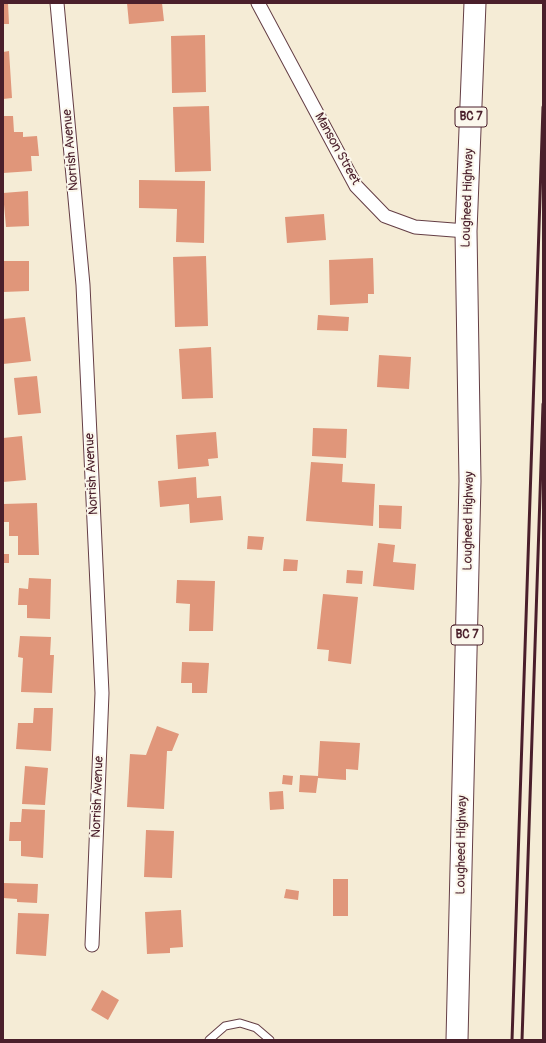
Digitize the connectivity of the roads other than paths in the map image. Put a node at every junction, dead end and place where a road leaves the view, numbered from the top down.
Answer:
1 (58, 3) edge
2 (258, 3) edge
3 (475, 3) edge
4 (466, 231) junction
5 (92, 945) dead end
6 (209, 1040) edge
7 (270, 1040) edge
8 (457, 1040) edge

1 - 5 street, Norrish Avenue
2 - 4 street, Manson Street
3 - 4 main road, Lougheed Highway / BC 7
4 - 8 main road, Lougheed Highway / BC 7
6 - 7 lane

